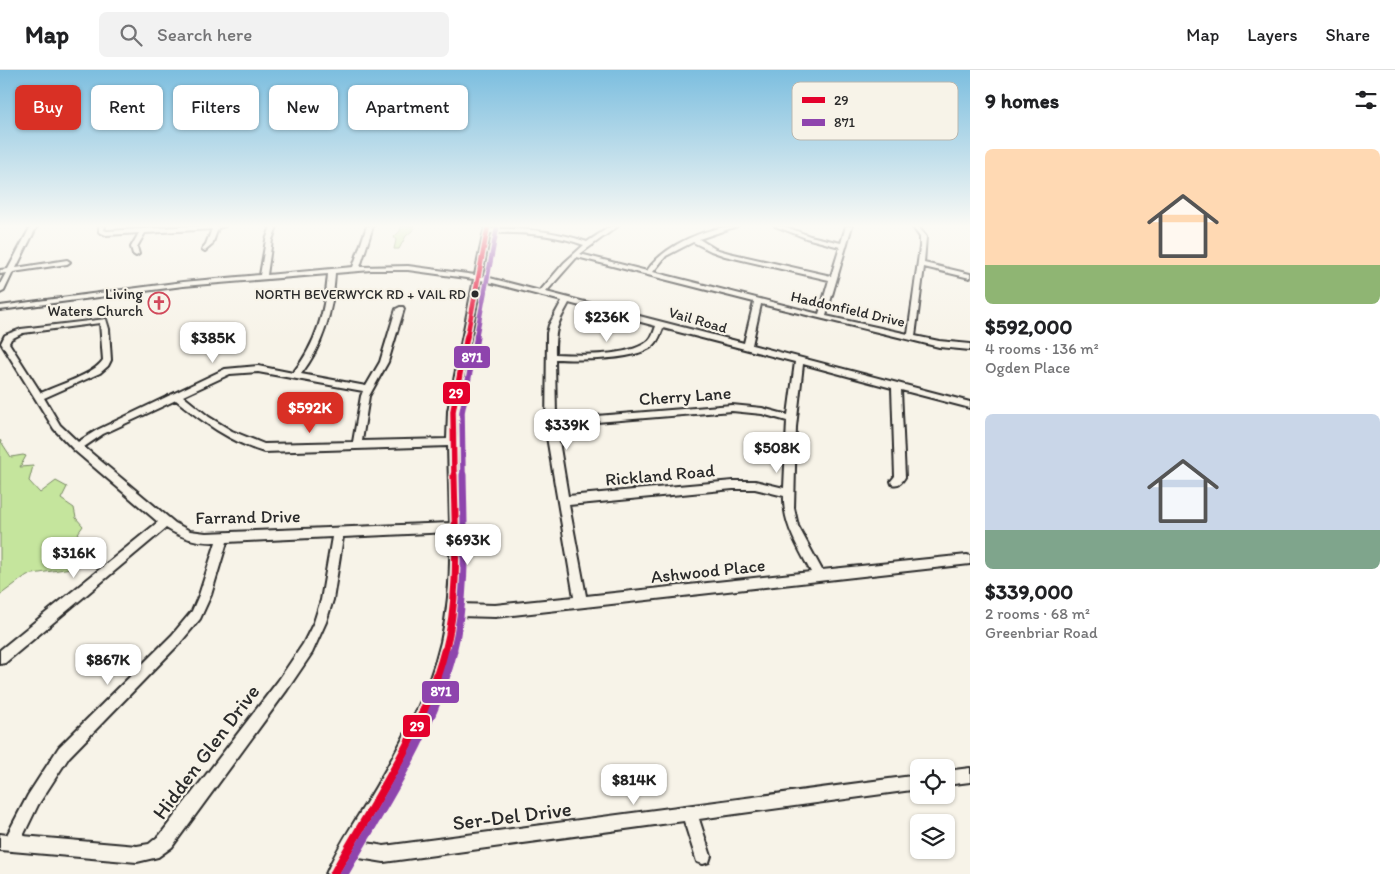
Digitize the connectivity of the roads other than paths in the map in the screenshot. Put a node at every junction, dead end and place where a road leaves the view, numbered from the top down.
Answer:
1 (14, 264) edge
2 (56, 264) edge
3 (265, 264) edge
4 (358, 264) edge
5 (480, 264) edge
6 (568, 264) edge
7 (608, 264) edge
8 (655, 264) edge
9 (765, 264) edge
10 (839, 264) edge
11 (921, 264) joint
12 (356, 269) junction
13 (11, 270) junction
14 (332, 271) junction
15 (0, 272) edge
16 (648, 274) junction
17 (970, 276) edge
18 (263, 277) junction
19 (477, 277) junction
20 (834, 279) junction
21 (0, 291) edge
22 (542, 293) junction
23 (567, 300) junction
24 (758, 301) junction
25 (0, 308) edge
26 (400, 309) dead end
27 (822, 317) junction
28 (661, 324) junction
29 (911, 338) junction
30 (970, 347) edge
31 (747, 348) junction
32 (550, 356) junction
33 (799, 361) junction
34 (295, 376) junction
35 (896, 386) junction
36 (368, 389) junction
37 (176, 395) junction
38 (39, 397) junction
39 (970, 405) edge
40 (792, 419) junction
41 (550, 420) junction
42 (452, 442) junction
43 (357, 445) junction
44 (77, 447) junction
45 (896, 480) dead end
46 (789, 493) junction
47 (563, 501) junction
48 (166, 522) junction
49 (454, 527) junction
50 (338, 532) junction
51 (223, 537) junction
52 (967, 560) dead end
53 (819, 576) junction
54 (581, 602) junction
55 (453, 610) junction
56 (0, 658) edge
57 (970, 775) edge
58 (955, 777) edge
59 (910, 783) edge
60 (689, 813) junction
61 (6, 842) edge
62 (348, 848) junction
63 (703, 856) dead end
64 (334, 874) edge

1 - 13 street
2 - 13 street
3 - 18 street
4 - 12 street
5 - 19 street
6 - 22 street
7 - 16 street, Haddonfield Drive
8 - 16 street
9 - 20 street
10 - 20 street
11 - 17 street
11 - 29 street
12 - 14 street, Vail Road
12 - 19 street, Vail Road
13 - 15 street
13 - 21 street
14 - 18 street, Vail Road
14 - 34 street
16 - 24 street, Haddonfield Drive
18 - 25 street, Vail Road
19 - 22 street, Vail Road
19 - 42 street
20 - 27 street
22 - 23 street, Vail Road
23 - 28 street, Vail Road
23 - 32 street
24 - 27 street, Haddonfield Drive
24 - 31 street
26 - 36 street
27 - 29 street, Haddonfield Drive
28 - 31 street, Vail Road
28 - 32 street
29 - 30 street, Haddonfield Drive
31 - 33 street, Vail Road
32 - 41 street
33 - 35 street, Vail Road
33 - 40 street
34 - 36 street
34 - 37 street
35 - 39 street, Vail Road
35 - 45 street
36 - 43 street
37 - 43 street
37 - 44 street
38 - 38 street, Farrand Drive
38 - 44 street, Farrand Drive
40 - 41 street, Cherry Lane
40 - 46 street
41 - 47 street
42 - 43 street
42 - 49 street
44 - 48 street, Farrand Drive
46 - 47 street, Rickland Road
46 - 53 street
47 - 54 street
48 - 51 street, Farrand Drive
48 - 56 street
49 - 50 street, Farrand Drive
49 - 55 street
50 - 51 street, Farrand Drive
50 - 61 street, Hidden Glen Drive
51 - 61 street
52 - 53 street, Ashwood Place
53 - 54 street, Ashwood Place
54 - 55 street, Ashwood Place
55 - 62 street
57 - 58 street
59 - 60 street, Ser-Del Drive
60 - 62 street, Ser-Del Drive
60 - 63 street
62 - 64 street

